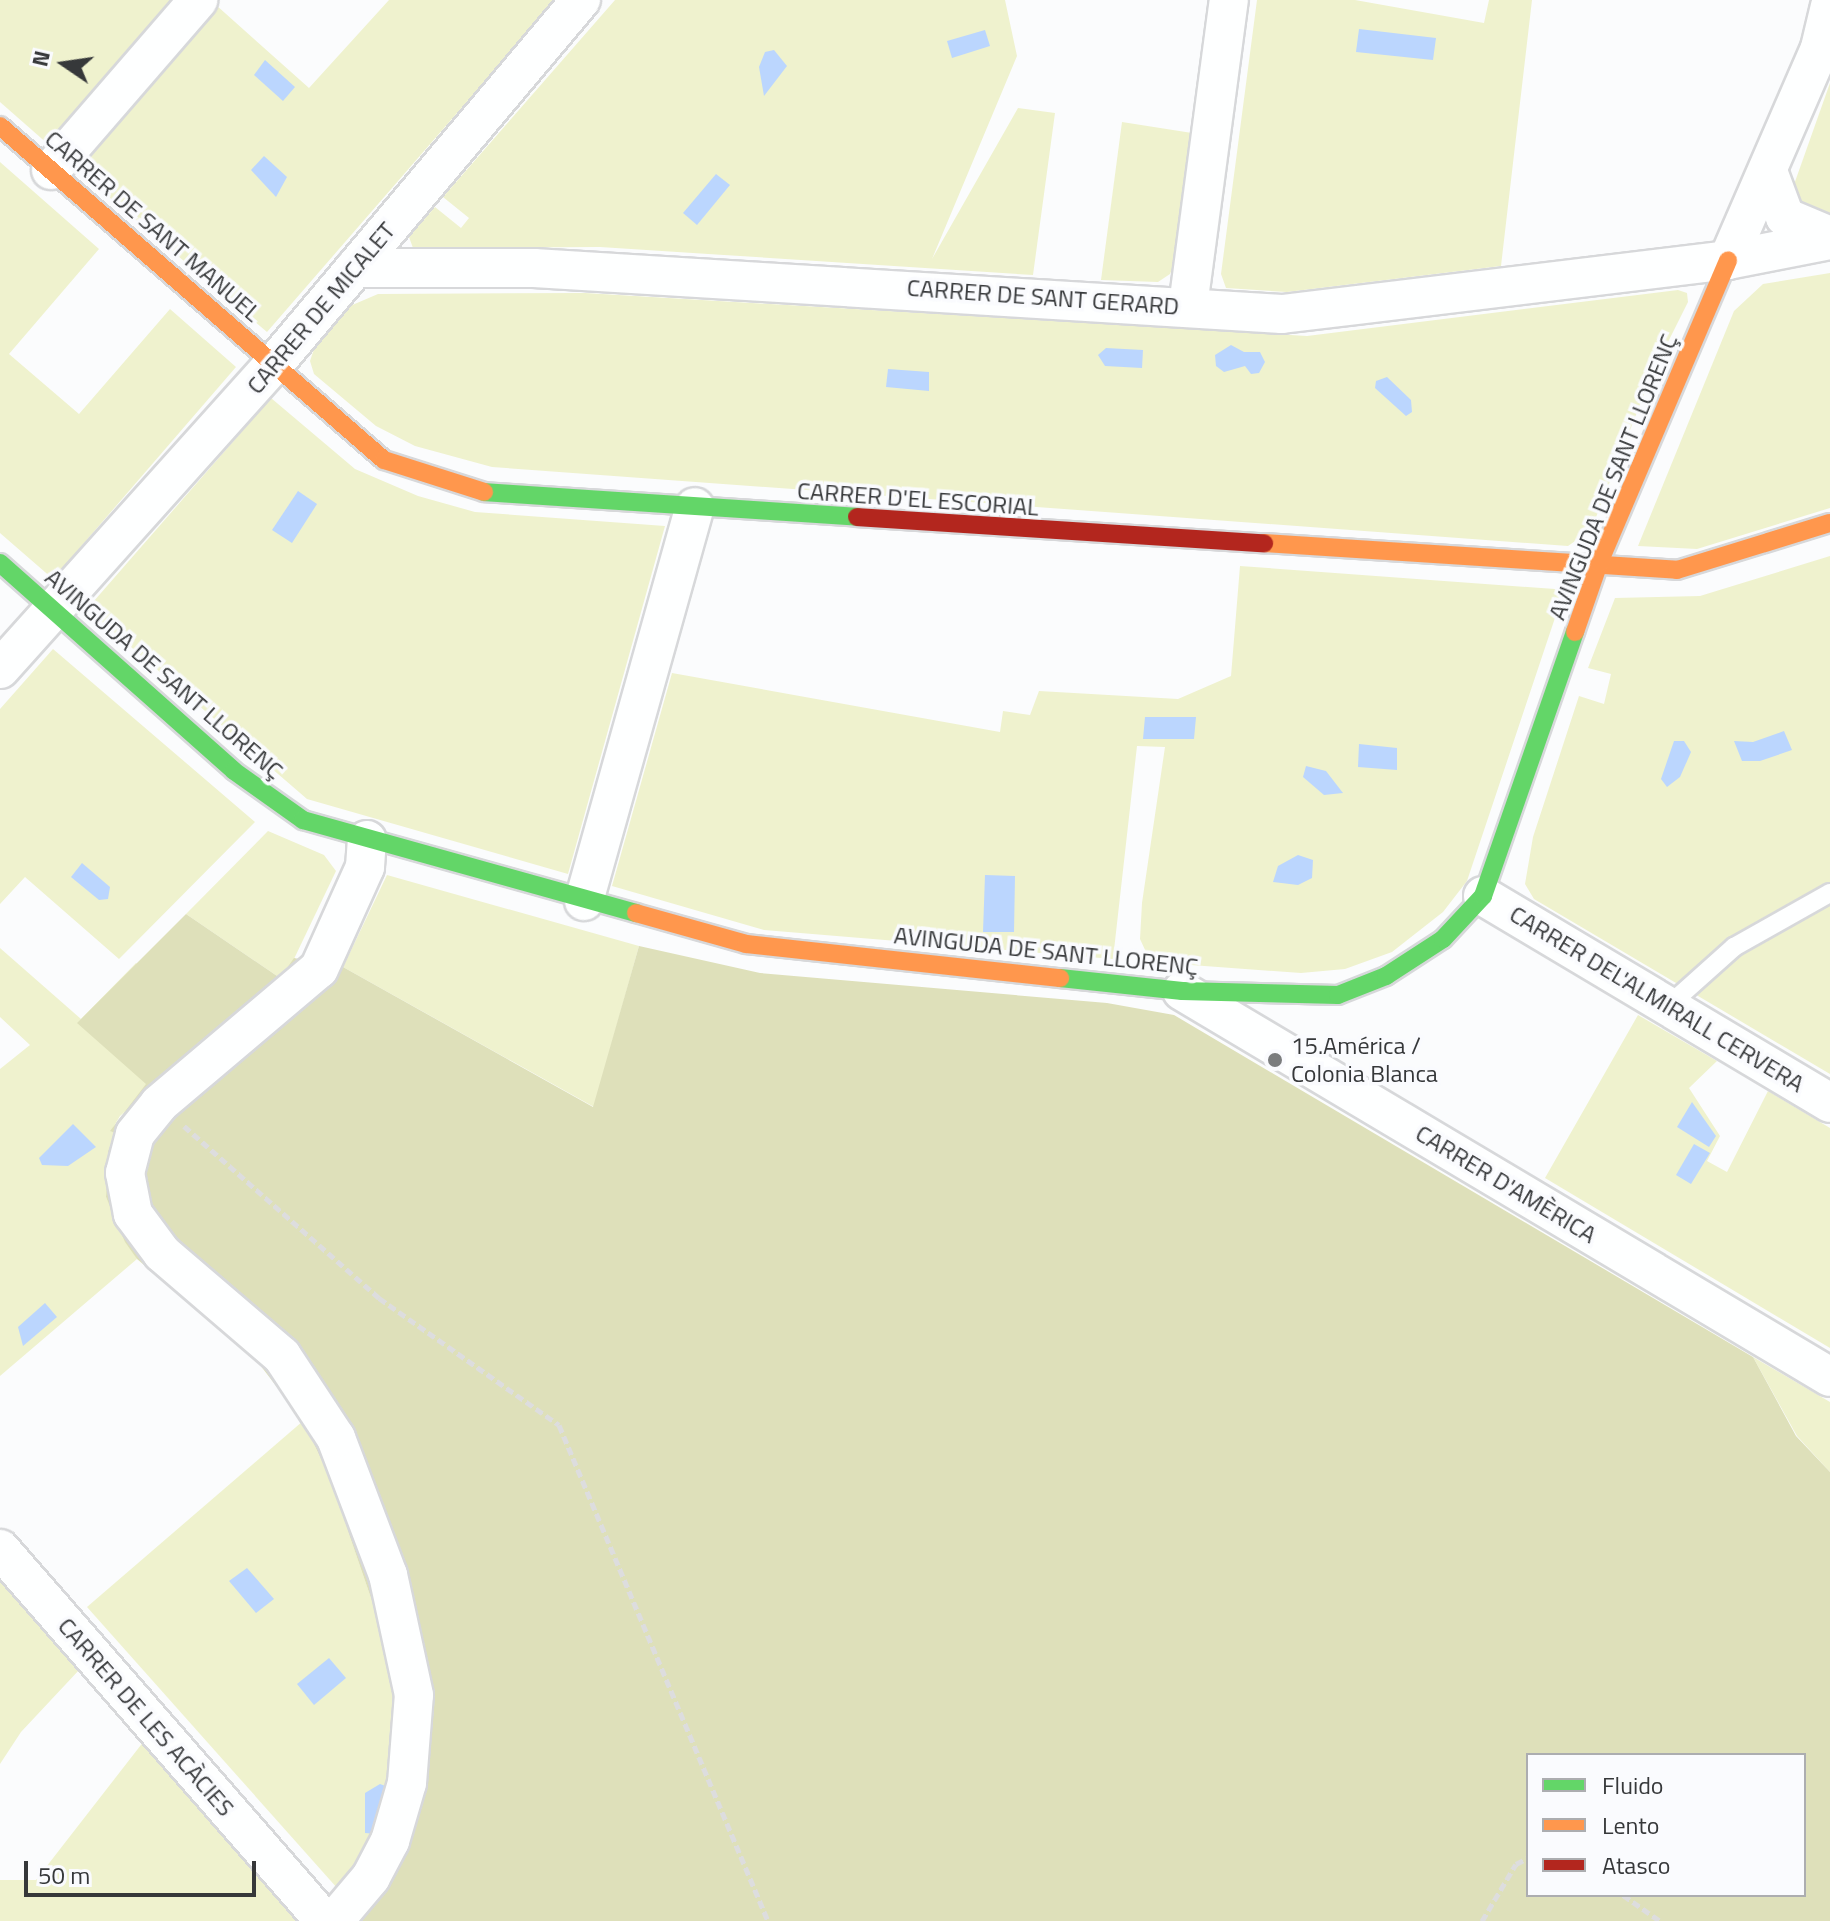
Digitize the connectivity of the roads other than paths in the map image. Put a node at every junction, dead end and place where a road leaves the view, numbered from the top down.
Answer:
1 (198, 0) edge
2 (581, 0) edge
3 (1229, 0) edge
4 (1830, 6) edge
5 (0, 126) edge
6 (51, 170) junction
7 (1768, 171) junction
8 (1830, 238) edge
9 (1728, 260) junction
10 (355, 268) junction
11 (1188, 306) junction
12 (275, 363) junction
13 (695, 507) junction
14 (1830, 523) edge
15 (0, 563) edge
16 (1599, 563) junction
17 (54, 609) junction
18 (0, 669) edge
19 (367, 840) junction
20 (1830, 893) edge
21 (1483, 896) junction
22 (584, 901) junction
23 (1182, 991) junction
24 (1668, 1006) junction
25 (1830, 1103) edge
26 (1830, 1377) edge
27 (0, 1549) edge
28 (324, 1921) edge
29 (334, 1921) edge

1 - 6 street
2 - 10 street, CARRER DE MICALET
3 - 11 street
4 - 7 street
5 - 6 street, CARRER DE SANT MANUEL
6 - 12 street, CARRER DE SANT MANUEL
7 - 8 street
7 - 9 street
8 - 9 street, CARRER DE SANT GERARD
9 - 11 street, CARRER DE SANT GERARD
9 - 16 street, AVINGUDA DE SANT LLORENÇ
10 - 11 street, CARRER DE SANT GERARD
10 - 12 street, CARRER DE MICALET
12 - 13 street, CARRER D'EL ESCORIAL
12 - 17 street, CARRER DE MICALET
13 - 16 street, CARRER D'EL ESCORIAL
13 - 22 street
14 - 16 street, CARRER D'EL ESCORIAL
15 - 17 street, AVINGUDA DE SANT LLORENÇ
16 - 21 street, AVINGUDA DE SANT LLORENÇ
17 - 18 street, CARRER DE MICALET
17 - 19 street, AVINGUDA DE SANT LLORENÇ
19 - 22 street, AVINGUDA DE SANT LLORENÇ
19 - 29 street
20 - 24 lane
21 - 23 street, AVINGUDA DE SANT LLORENÇ
21 - 24 street, CARRER DEL'ALMIRALL CERVERA
22 - 23 street, AVINGUDA DE SANT LLORENÇ
23 - 26 street, CARRER D'AMÈRICA
24 - 25 street, CARRER DEL'ALMIRALL CERVERA
27 - 28 street, CARRER DE LES ACÀCIES

